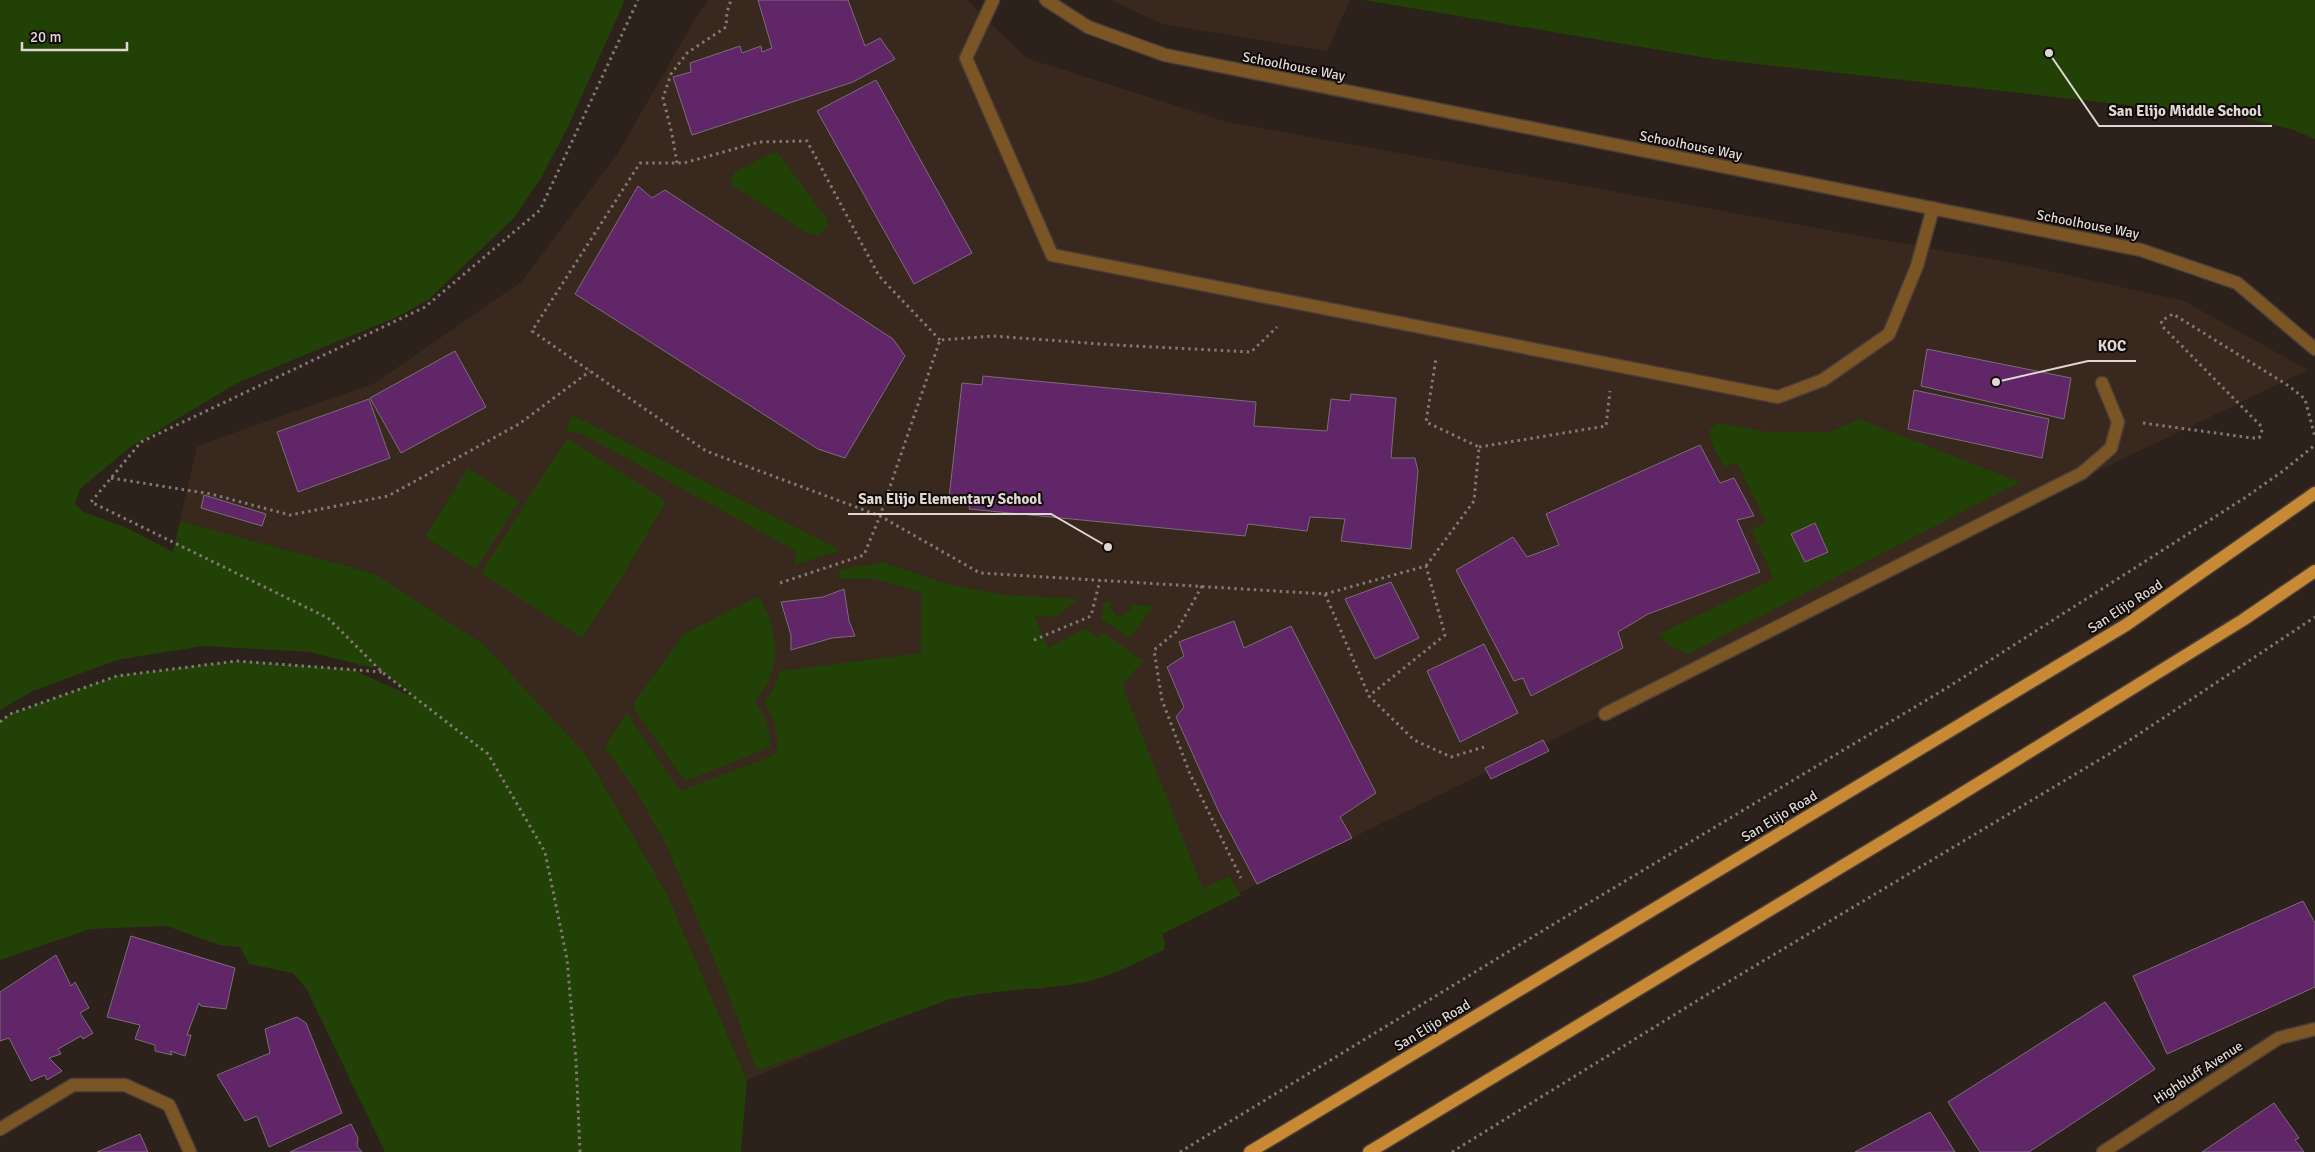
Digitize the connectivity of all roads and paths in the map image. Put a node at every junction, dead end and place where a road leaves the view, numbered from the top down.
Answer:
1 (638, 0) edge
2 (731, 0) edge
3 (993, 0) edge
4 (1046, 0) edge
5 (676, 163) junction
6 (1933, 208) junction
7 (1276, 327) dead end
8 (940, 340) junction
9 (2315, 349) edge
10 (1436, 358) dead end
11 (590, 371) junction
12 (2102, 383) dead end
13 (1610, 391) dead end
14 (2143, 423) dead end
15 (2315, 437) edge
16 (2315, 445) edge
17 (1479, 447) junction
18 (110, 478) junction
19 (2315, 493) edge
20 (880, 516) junction
21 (1426, 566) junction
22 (2315, 571) edge
23 (1100, 580) junction
24 (780, 583) dead end
25 (1202, 586) junction
26 (1325, 594) junction
27 (2315, 617) edge
28 (1034, 640) dead end
29 (382, 672) junction
30 (1369, 696) junction
31 (1605, 714) dead end
32 (0, 722) edge
33 (1484, 747) dead end
34 (1241, 878) dead end
35 (2315, 1029) edge
36 (0, 1129) edge
37 (190, 1152) edge
38 (580, 1152) edge
39 (1180, 1152) edge
40 (1250, 1152) edge
41 (1369, 1152) edge
42 (1452, 1152) edge
43 (2103, 1152) edge

1 - 18 path
2 - 5 path
3 - 6 street
4 - 6 street, Schoolhouse Way
5 - 8 path
5 - 11 path
6 - 9 street, Schoolhouse Way
7 - 8 path
8 - 20 path
10 - 17 path
11 - 18 path
11 - 20 path
12 - 31 street
13 - 17 path
14 - 15 path
16 - 39 path
17 - 21 path
18 - 29 path
19 - 40 main road, San Elijo Road
20 - 23 path
20 - 24 path
21 - 26 path
21 - 30 path
22 - 41 main road
23 - 25 path
23 - 28 path
25 - 26 path
25 - 34 path
26 - 30 path
27 - 42 path
29 - 32 path
29 - 38 path
30 - 33 path
35 - 43 street, Highbluff Avenue
36 - 37 street

